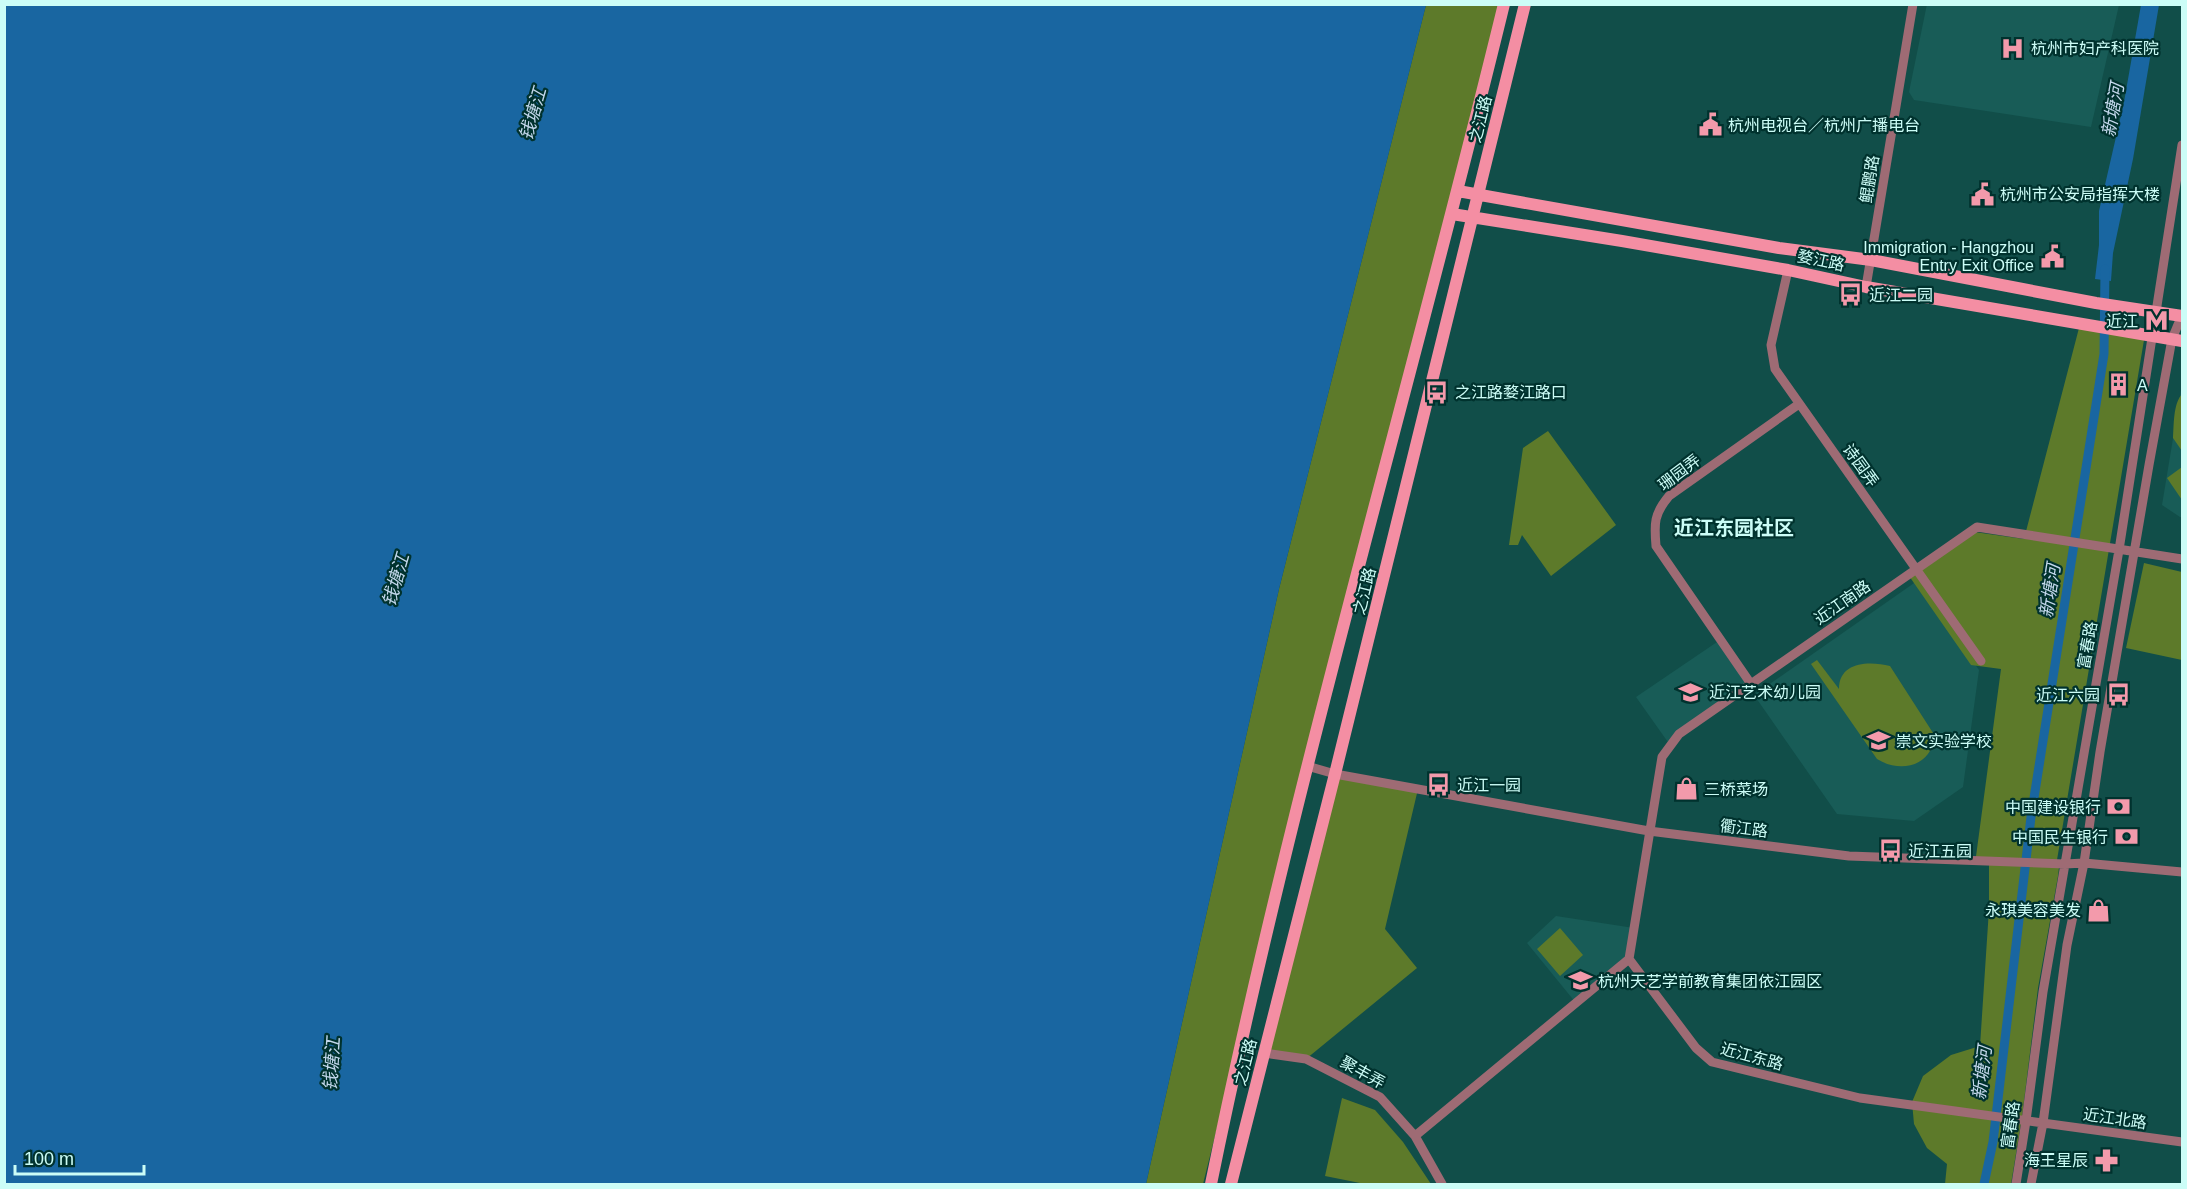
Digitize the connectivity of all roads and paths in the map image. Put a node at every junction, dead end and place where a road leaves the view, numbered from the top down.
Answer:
1 (1504, 4) edge
2 (1525, 4) edge
3 (1913, 4) edge
4 (2182, 145) edge
5 (1458, 191) junction
6 (1479, 195) junction
7 (1452, 214) junction
8 (1474, 216) junction
9 (1871, 260) junction
10 (1788, 270) junction
11 (1866, 287) junction
12 (2156, 311) junction
13 (2182, 316) edge
14 (2153, 336) junction
15 (2177, 340) edge
16 (1799, 405) junction
17 (2119, 550) junction
18 (2135, 552) junction
19 (2182, 559) edge
20 (1917, 569) junction
21 (1981, 661) dead end
22 (1751, 684) junction
23 (1307, 766) junction
24 (1335, 774) junction
25 (1649, 831) junction
26 (2084, 863) junction
27 (2065, 864) junction
28 (2182, 873) edge
29 (1629, 959) junction
30 (1264, 1053) junction
31 (2026, 1121) junction
32 (2043, 1123) junction
33 (1415, 1136) junction
34 (2182, 1142) edge
35 (1211, 1185) edge
36 (1231, 1185) edge
37 (1442, 1185) edge
38 (2016, 1185) edge
39 (2031, 1185) edge

1 - 5 main road, 之江路
2 - 6 main road, 之江路
3 - 9 street, 鲲鹏路
4 - 12 street, 富春路
5 - 6 main road, 婺江路
5 - 7 main road, 之江路
6 - 8 main road, 之江路
6 - 9 main road, 婺江路
7 - 8 main road, 婺江路
7 - 23 main road, 之江路
8 - 10 main road, 婺江路
8 - 24 main road, 之江路
9 - 11 street, 鲲鹏路
9 - 12 main road, 婺江路
10 - 11 main road, 婺江路
10 - 16 street, 诗园弄
11 - 14 main road, 婺江路
12 - 13 main road, 婺江路
12 - 14 street, 富春路
13 - 15 street, 富春路
14 - 15 main road, 婺江路
14 - 17 street, 富春路
15 - 18 street, 富春路
16 - 20 street, 诗园弄
16 - 22 street, 珊园弄
17 - 18 street, 近江南路
17 - 20 street, 近江南路
17 - 27 street, 富春路
18 - 19 street, 近江南路
18 - 26 street, 富春路
20 - 21 street, 诗园弄
20 - 22 street, 近江南路
22 - 25 street, 近江南路
23 - 24 street, 衢江路
23 - 35 main road, 之江路
24 - 25 street, 衢江路
24 - 30 main road, 之江路
25 - 27 street, 衢江路
25 - 29 street
26 - 27 street, 衢江路
26 - 28 street, 衢江路
26 - 32 street, 富春路
27 - 31 street, 富春路
29 - 31 street, 近江东路
29 - 33 street
30 - 33 street, 聚丰弄
30 - 36 main road, 之江路
31 - 32 street, 近江东路
31 - 38 street, 富春路
32 - 34 street, 近江北路
32 - 39 street, 富春路
33 - 37 street, 聚丰弄

